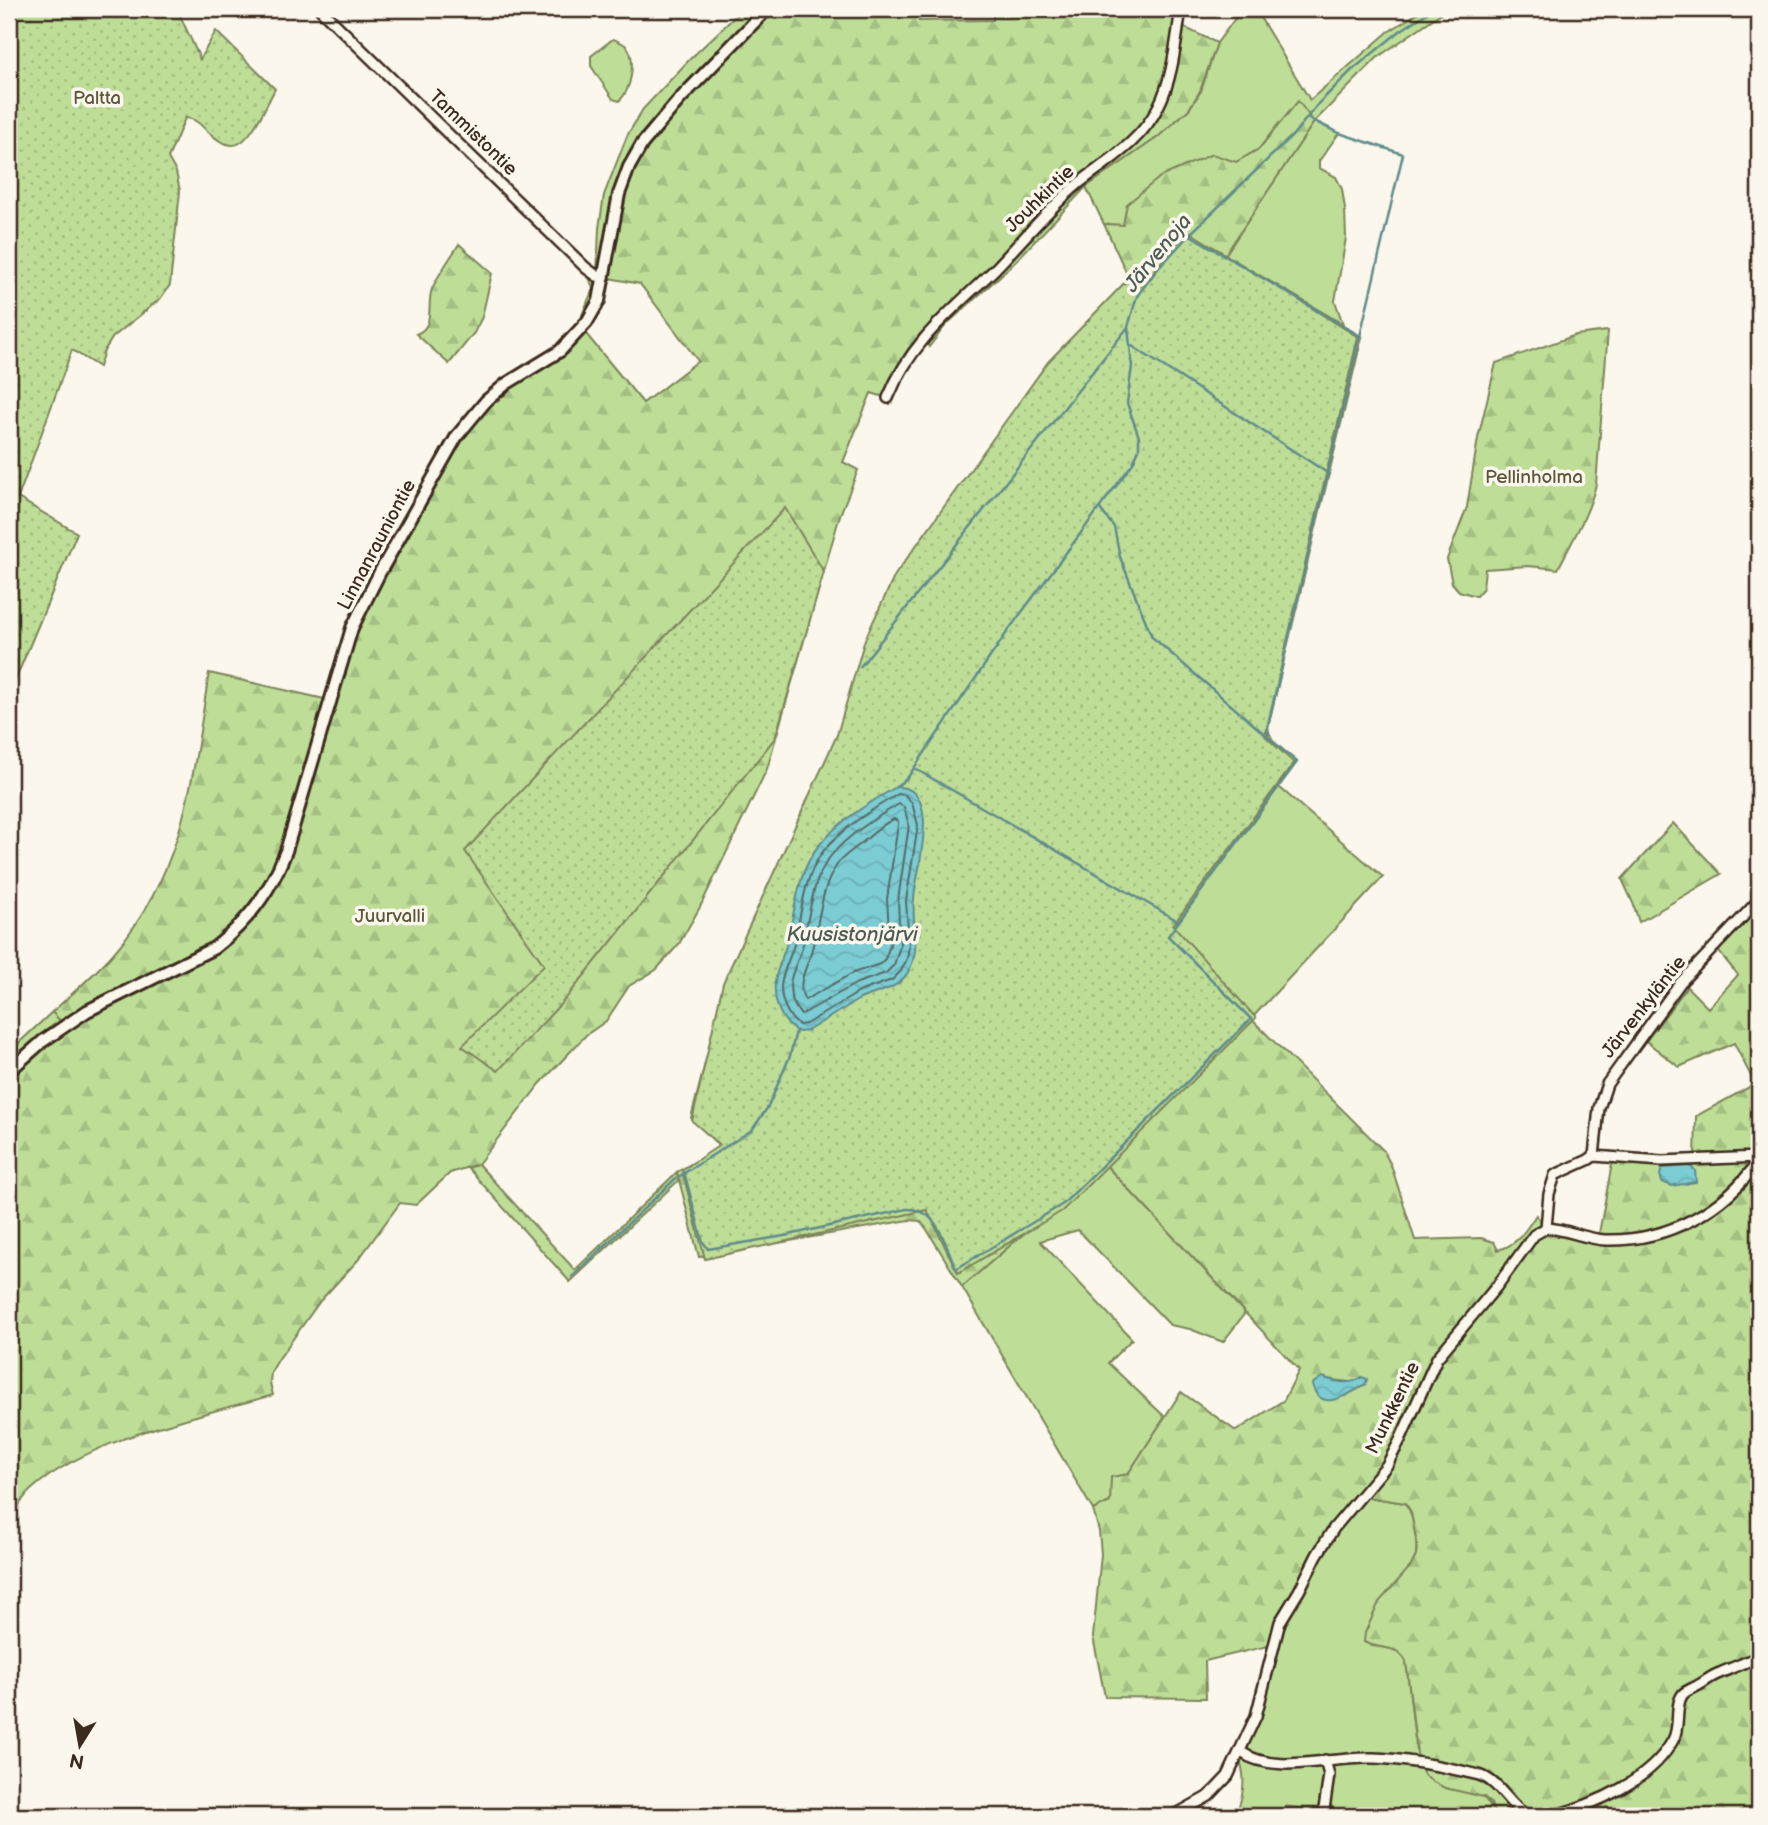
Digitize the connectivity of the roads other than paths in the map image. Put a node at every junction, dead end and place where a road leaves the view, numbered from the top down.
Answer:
1 (320, 9) edge
2 (767, 9) edge
3 (1181, 9) edge
4 (604, 277) junction
5 (888, 398) dead end
6 (1759, 900) edge
7 (9, 1071) edge
8 (1594, 1156) junction
9 (1759, 1159) edge
10 (1546, 1228) junction
11 (1759, 1656) edge
12 (1241, 1752) junction
13 (1325, 1760) junction
14 (1173, 1816) edge
15 (1324, 1816) edge
16 (1528, 1816) edge
17 (1553, 1816) edge

1 - 4 street, Tammistontie
2 - 4 street, Linnanrauniontie
3 - 5 street, Jouhkintie
4 - 7 street, Linnanrauniontie
6 - 8 street, Järvenkyläntie
8 - 9 street
8 - 10 street
9 - 10 street
10 - 12 street, Munkkentie
11 - 17 street
12 - 13 street
12 - 14 street, Munkkentie
13 - 15 street
13 - 16 street

